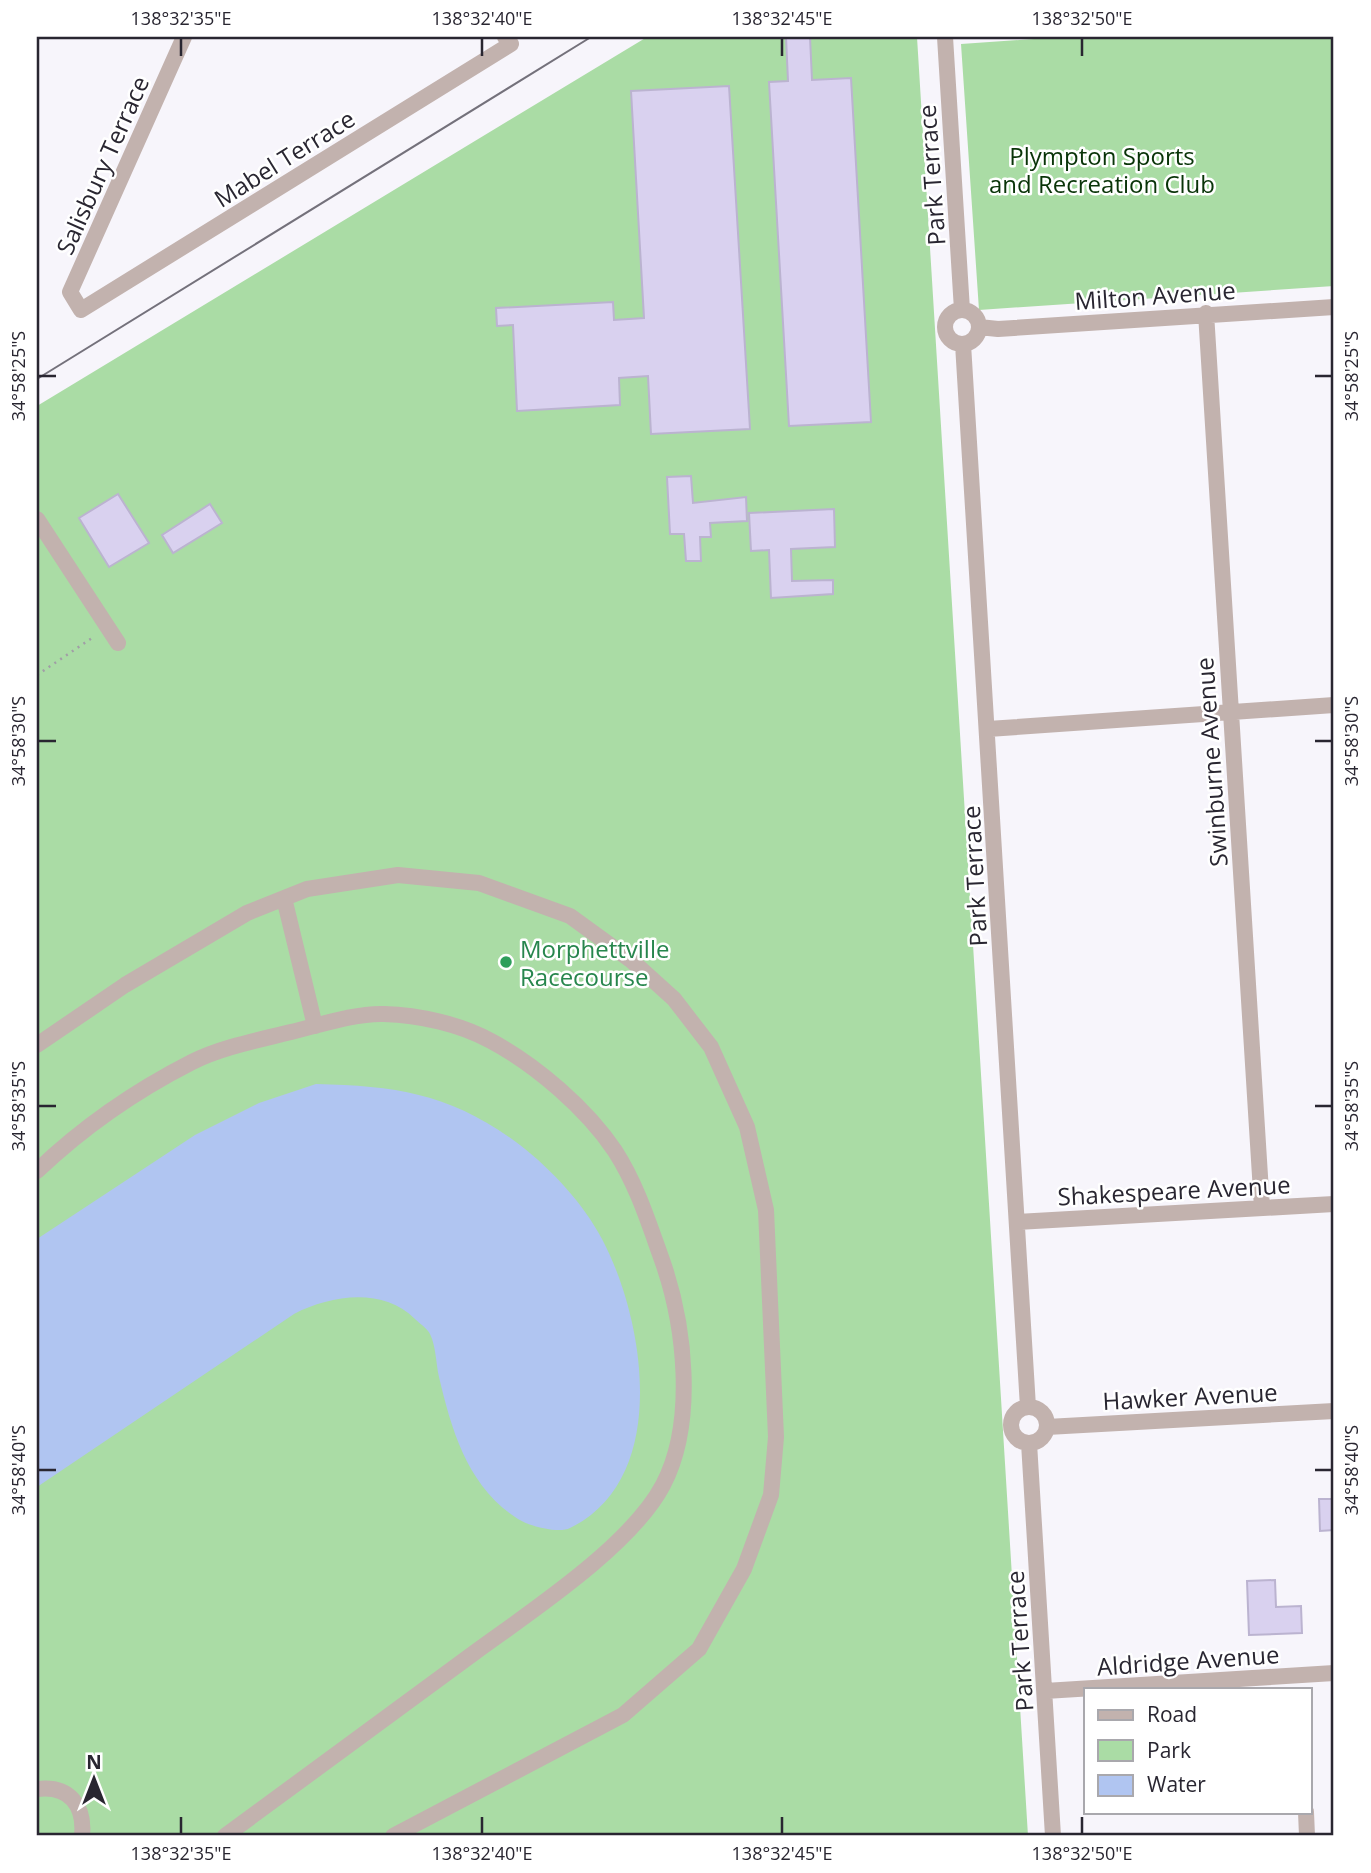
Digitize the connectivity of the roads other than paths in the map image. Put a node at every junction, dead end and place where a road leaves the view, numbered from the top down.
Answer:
1 (184, 37) edge
2 (945, 37) edge
3 (508, 41) edge
4 (1334, 307) edge
5 (81, 310) joint
6 (962, 310) junction
7 (1206, 313) junction
8 (979, 327) junction
9 (963, 344) junction
10 (37, 519) edge
11 (118, 643) dead end
12 (1334, 705) edge
13 (1230, 711) junction
14 (988, 729) junction
15 (284, 898) junction
16 (314, 1027) junction
17 (37, 1045) edge
18 (37, 1171) edge
19 (1334, 1204) edge
20 (1262, 1208) junction
21 (1017, 1222) junction
22 (1028, 1407) junction
23 (1334, 1411) edge
24 (1047, 1427) junction
25 (1029, 1443) junction
26 (1334, 1673) edge
27 (1298, 1683) edge
28 (1140, 1688) edge
29 (1084, 1690) edge
30 (1045, 1691) junction
31 (37, 1788) edge
32 (1306, 1814) edge
33 (82, 1836) edge
34 (225, 1836) edge
35 (393, 1836) edge
36 (1053, 1836) edge
37 (1307, 1836) edge

1 - 5 street, Salisbury Terrace
2 - 6 street, Park Terrace
3 - 5 street, Mabel Terrace
4 - 7 street, Milton Avenue
6 - 8 street
6 - 9 street
7 - 8 street, Milton Avenue
7 - 13 street, Swinburne Avenue
8 - 9 street
9 - 14 street, Park Terrace
10 - 11 street
12 - 13 street
13 - 14 street
13 - 20 street, Swinburne Avenue
14 - 21 street, Park Terrace
15 - 16 street
15 - 17 street
15 - 35 street
16 - 18 street
16 - 34 street
19 - 20 street, Shakespeare Avenue
20 - 21 street, Shakespeare Avenue
21 - 22 street, Park Terrace
22 - 24 street
22 - 25 street
23 - 24 street, Hawker Avenue
24 - 25 street
25 - 30 street, Park Terrace
26 - 27 street, Aldridge Avenue
27 - 28 street, Aldridge Avenue
29 - 30 street, Aldridge Avenue
30 - 36 street, Park Terrace
31 - 33 street
32 - 37 street

